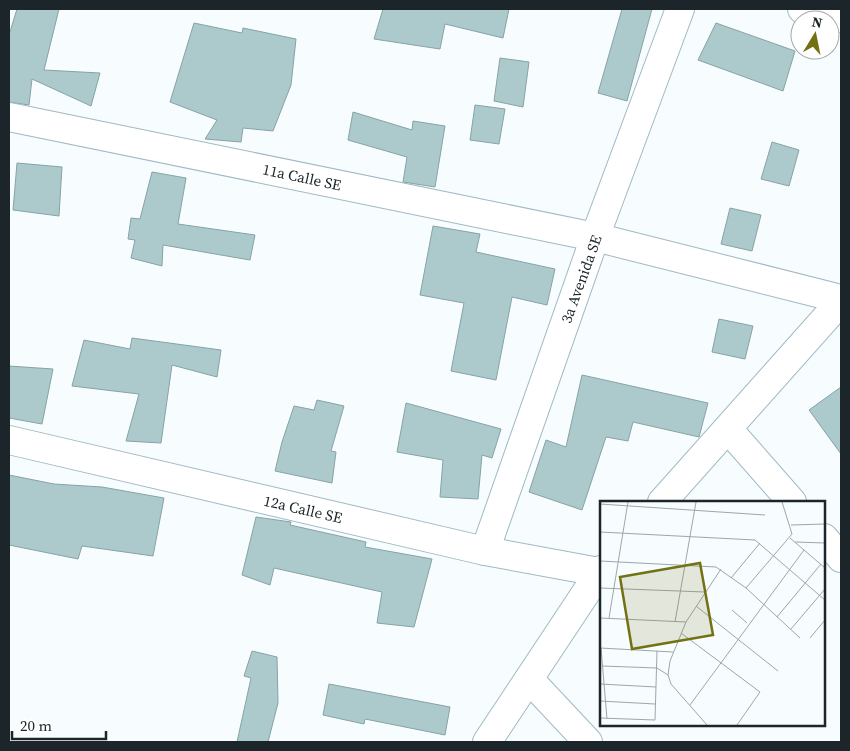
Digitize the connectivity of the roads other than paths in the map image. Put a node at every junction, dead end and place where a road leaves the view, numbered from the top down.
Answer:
1 (680, 9) edge
2 (802, 9) edge
3 (841, 18) edge
4 (9, 117) edge
5 (595, 237) junction
6 (841, 300) edge
7 (728, 429) junction
8 (9, 440) edge
9 (663, 501) edge
10 (791, 501) edge
11 (825, 539) edge
12 (485, 551) junction
13 (841, 558) edge
14 (600, 571) edge
15 (529, 679) junction
16 (487, 742) edge
17 (588, 742) edge

1 - 5 street, 3a Avenida SE
2 - 3 street
4 - 5 street, 11a Calle SE
5 - 6 street, 11a Calle SE
5 - 12 street, 3a Avenida SE
6 - 7 street
7 - 9 street
7 - 10 street
8 - 12 street, 12a Calle SE
11 - 13 street
12 - 14 street, 12a Calle SE
14 - 15 street
15 - 16 street
15 - 17 street

